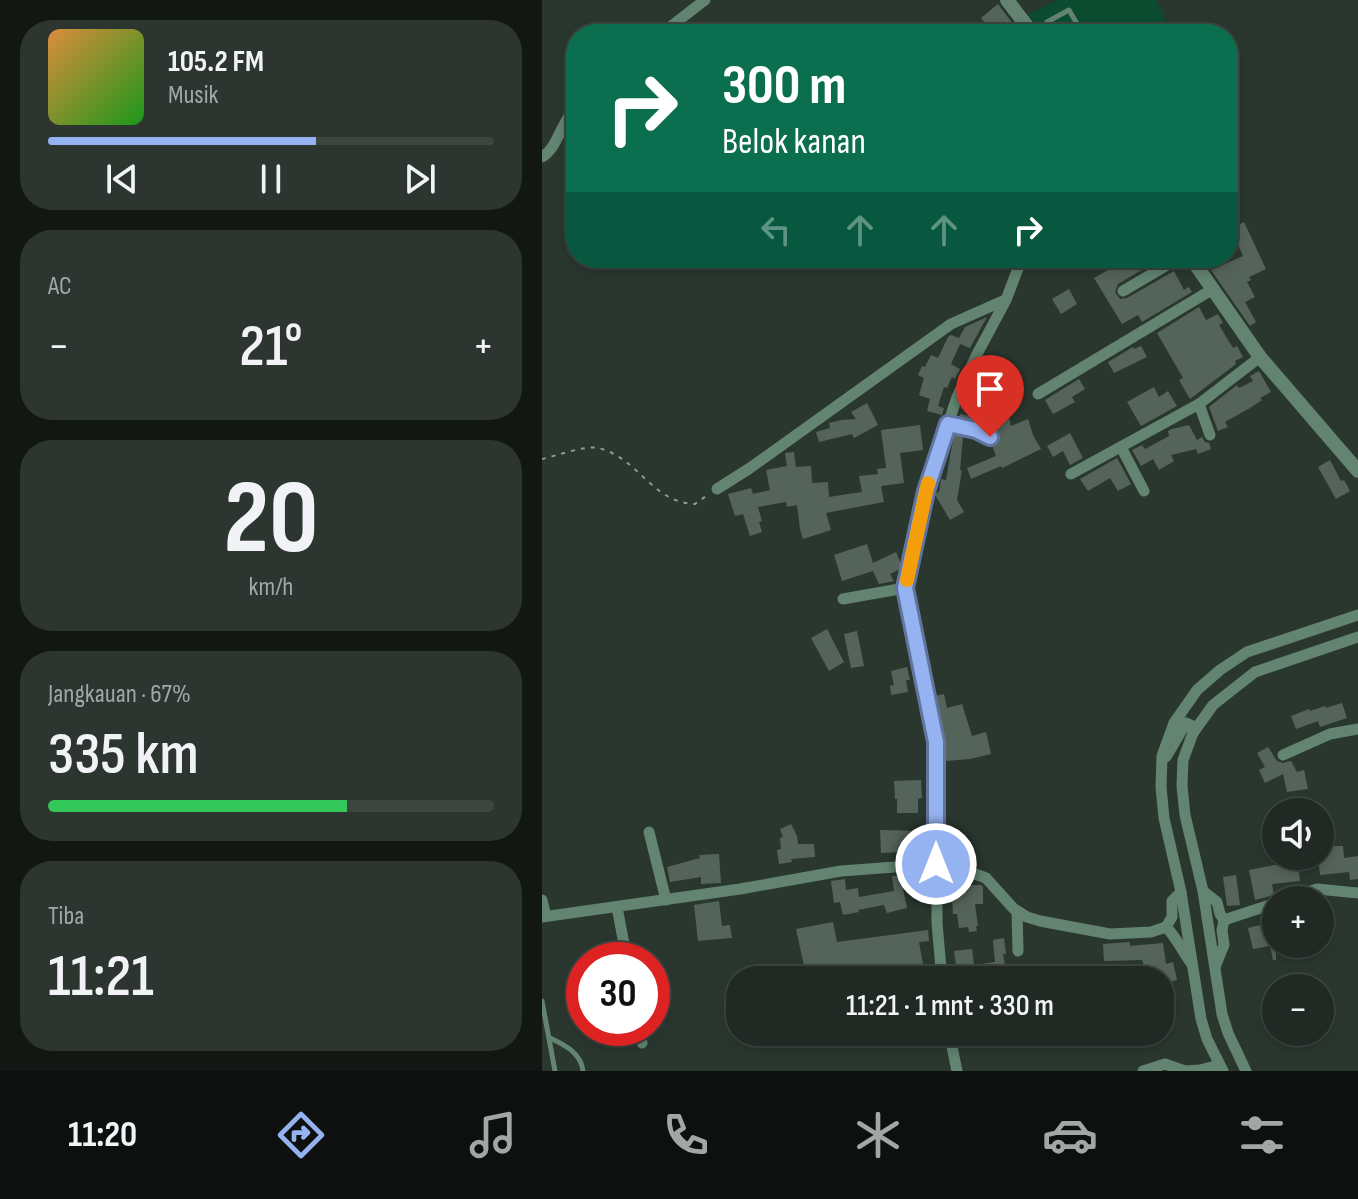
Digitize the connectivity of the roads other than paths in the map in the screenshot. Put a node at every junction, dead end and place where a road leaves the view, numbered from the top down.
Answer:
1 (705, 0) edge
2 (1007, 0) edge
3 (674, 24) edge
4 (1025, 24) edge
5 (1048, 24) edge
6 (1077, 24) edge
7 (566, 120) edge
8 (542, 157) edge
9 (1018, 268) edge
10 (1162, 268) edge
11 (1198, 268) edge
12 (1213, 289) junction
13 (1123, 291) dead end
14 (1006, 300) junction
15 (1260, 357) junction
16 (1038, 394) dead end
17 (1199, 404) junction
18 (948, 424) junction
19 (1210, 435) dead end
20 (990, 437) dead end
21 (1121, 447) junction
22 (1358, 471) edge
23 (1071, 474) dead end
24 (717, 489) road end
25 (1144, 491) dead end
26 (905, 588) junction
27 (843, 599) dead end
28 (1358, 615) edge
29 (1358, 637) edge
30 (1196, 728) junction
31 (1358, 729) edge
32 (1283, 755) dead end
33 (1162, 764) junction
34 (649, 832) dead end
35 (936, 864) junction
36 (1203, 891) junction
37 (1334, 891) edge
38 (1181, 892) junction
39 (1358, 893) edge
40 (542, 900) edge
41 (666, 900) junction
42 (617, 907) junction
43 (1262, 908) edge
44 (1017, 911) junction
45 (544, 916) edge
46 (1224, 920) junction
47 (1166, 927) junction
48 (624, 942) edge
49 (1018, 951) dead end
50 (1192, 964) junction
51 (941, 966) edge
52 (1215, 968) junction
53 (542, 1001) edge
54 (549, 1037) junction
55 (952, 1046) edge
56 (1221, 1068) edge
57 (555, 1071) edge
58 (583, 1071) edge
59 (957, 1071) edge
60 (1143, 1071) edge
61 (1246, 1071) edge

1 - 3 street
2 - 4 street
5 - 6 lane
7 - 8 street
9 - 14 street
10 - 13 street
11 - 12 street
12 - 15 street
12 - 16 street
14 - 18 street
14 - 24 street
15 - 17 street
15 - 22 street
17 - 19 street
17 - 21 street
18 - 20 street
18 - 26 street
21 - 23 street
21 - 25 street
26 - 27 street
26 - 35 street
28 - 33 street
29 - 30 street
30 - 33 street
30 - 36 street
31 - 32 street
33 - 38 street
34 - 41 street
35 - 41 street
35 - 44 street
35 - 51 street
36 - 46 street
36 - 52 street
37 - 39 street
38 - 47 street
38 - 50 street
40 - 45 street
41 - 42 street
42 - 45 street
42 - 48 street
43 - 46 street
44 - 47 street
44 - 49 street
46 - 52 street
47 - 50 street
50 - 56 street
52 - 61 street
53 - 54 lane
54 - 57 lane
54 - 58 lane
55 - 59 street
56 - 60 street

